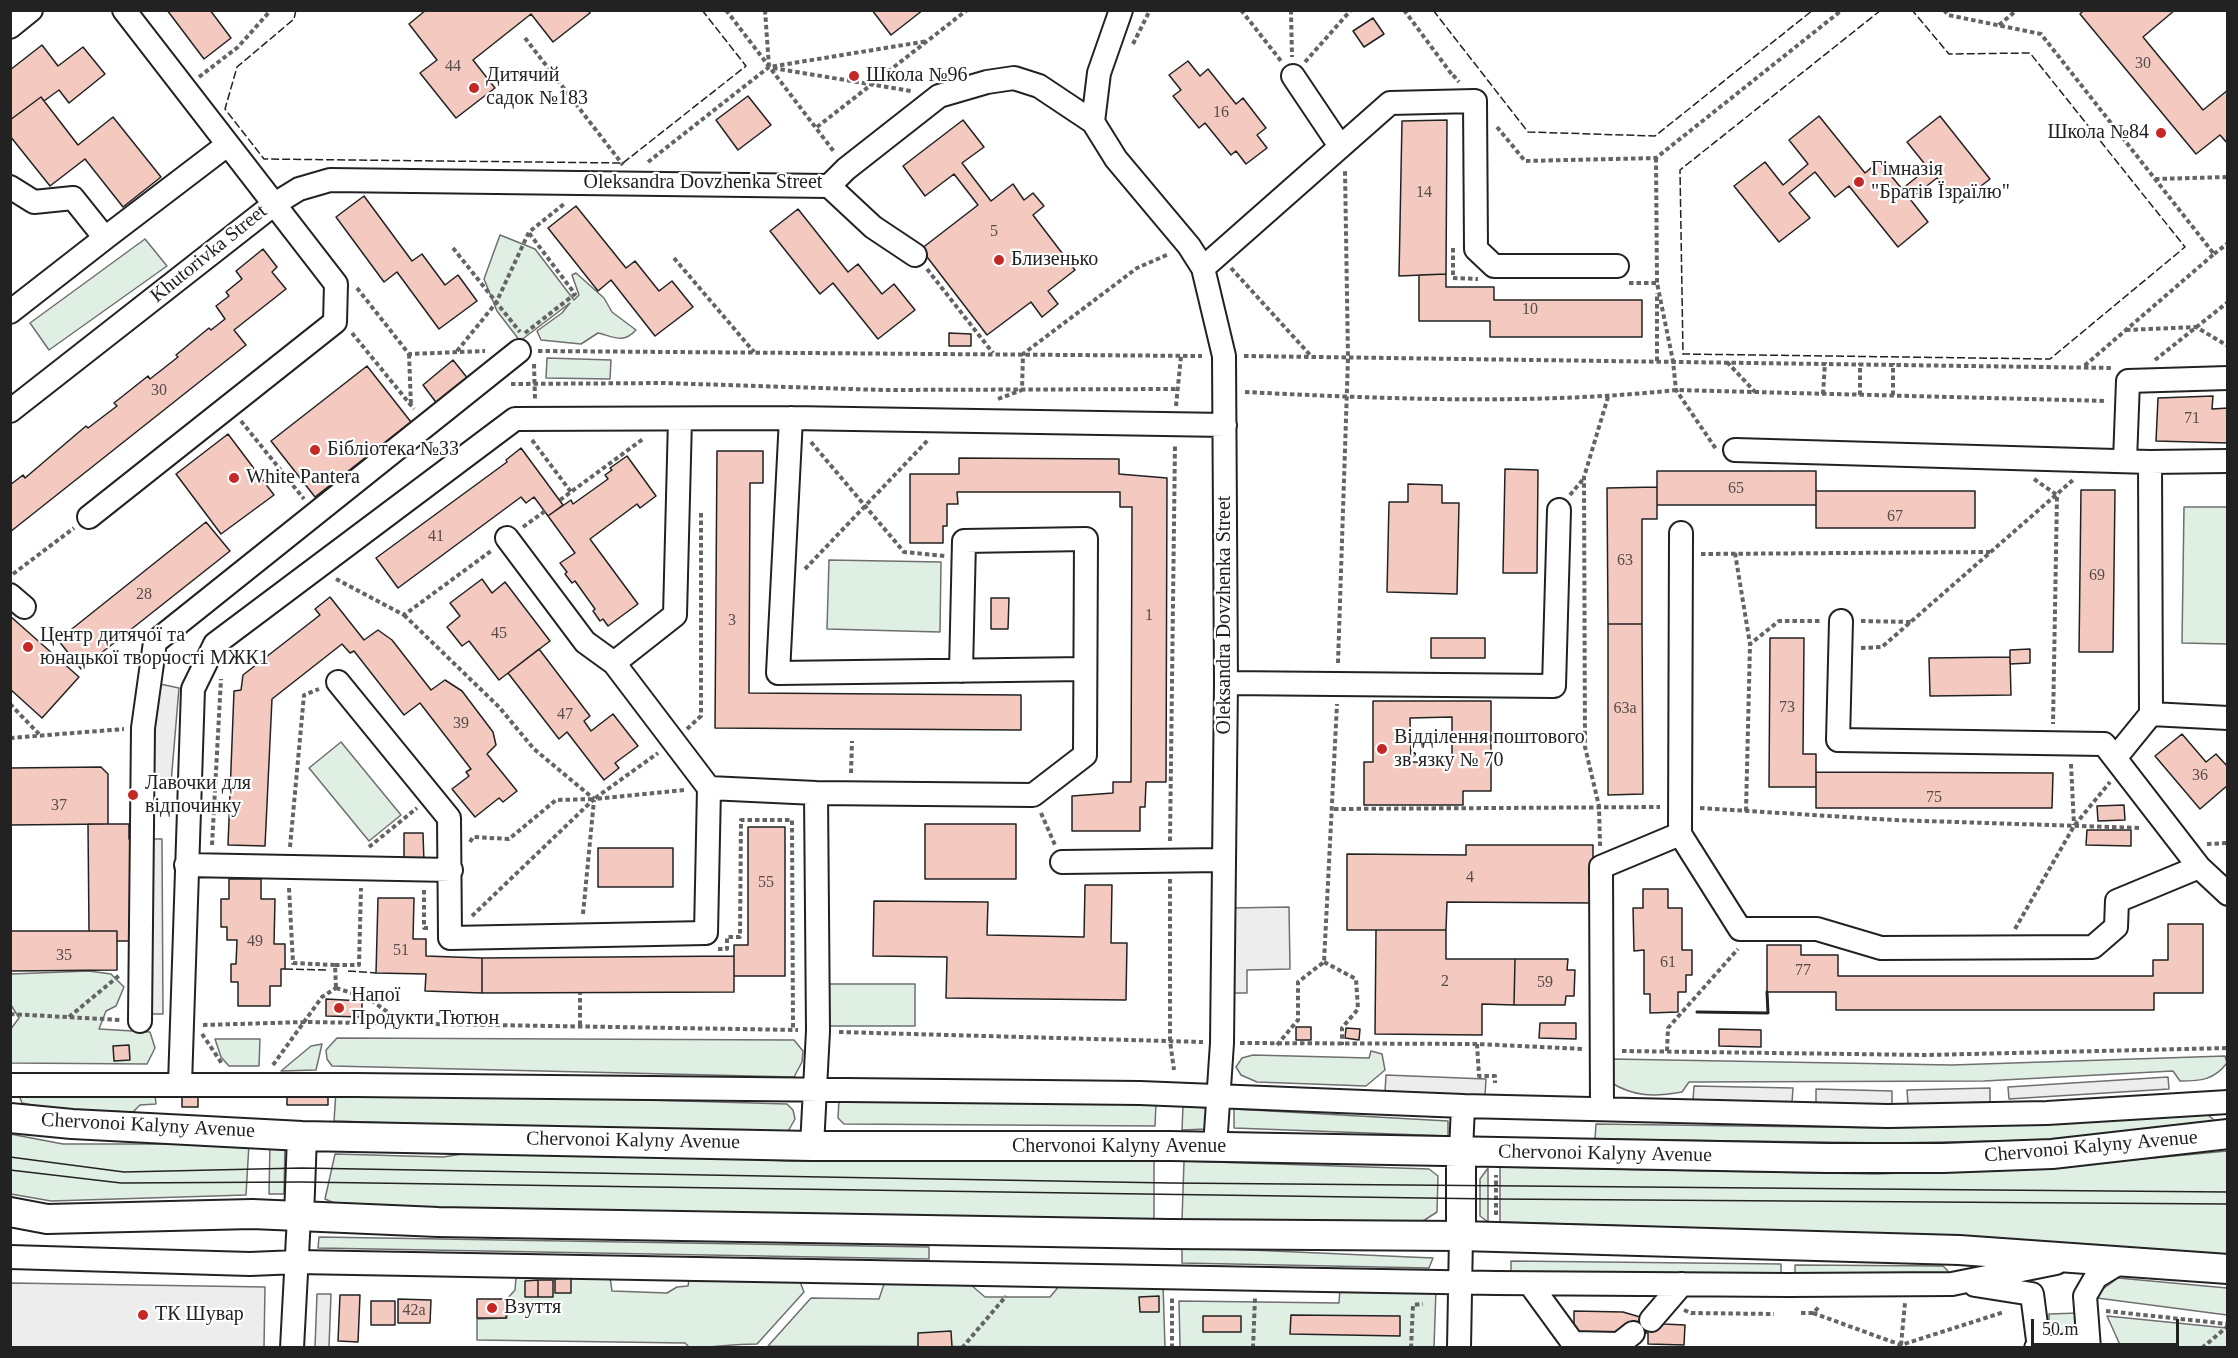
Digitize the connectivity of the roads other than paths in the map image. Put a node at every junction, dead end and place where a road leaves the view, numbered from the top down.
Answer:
1 (31, 10) edge
2 (124, 10) edge
3 (1121, 10) edge
4 (10, 27) edge
5 (1293, 76) road end
6 (1093, 122) junction
7 (227, 145) junction
8 (1340, 146) junction
9 (830, 186) junction
10 (10, 188) edge
11 (273, 205) junction
12 (105, 238) junction
13 (915, 255) road end
14 (1210, 261) junction
15 (1617, 266) dead end
16 (10, 312) edge
17 (525, 346) road end
18 (2228, 378) edge
19 (10, 411) edge
20 (680, 418) junction
21 (791, 418) junction
22 (1225, 425) junction
23 (1735, 450) road end
24 (2125, 461) junction
25 (2228, 461) edge
26 (2150, 462) junction
27 (1559, 510) dead end
28 (89, 517) road end
29 (507, 538) road end
30 (1681, 544) road end
31 (1842, 621) dead end
32 (614, 663) junction
33 (1085, 669) junction
34 (961, 671) junction
35 (338, 682) road end
36 (1226, 683) junction
37 (2151, 714) junction
38 (2228, 718) edge
39 (2120, 762) junction
40 (709, 788) junction
41 (816, 793) junction
42 (1680, 834) junction
43 (1223, 860) junction
44 (1062, 862) road end
45 (186, 865) junction
46 (2199, 867) junction
47 (451, 870) junction
48 (2228, 894) edge
49 (140, 1021) road end
50 (180, 1084) junction
51 (10, 1085) edge
52 (815, 1090) junction
53 (1219, 1096) junction
54 (2228, 1102) edge
55 (1463, 1106) junction
56 (1602, 1109) junction
57 (10, 1118) edge
58 (2228, 1134) edge
59 (303, 1136) junction
60 (812, 1146) junction
61 (1215, 1147) junction
62 (1461, 1151) junction
63 (10, 1212) edge
64 (299, 1217) junction
65 (1461, 1236) junction
66 (10, 1257) edge
67 (2087, 1257) junction
68 (2124, 1260) junction
69 (297, 1262) junction
70 (2228, 1269) edge
71 (1460, 1282) junction
72 (1959, 1282) junction
73 (1530, 1284) junction
74 (1682, 1284) junction
75 (2089, 1346) edge
76 (292, 1347) edge
77 (1460, 1347) edge
78 (2038, 1347) edge

1 - 4 street
2 - 7 street, Khutorivka Street
3 - 6 street
5 - 8 street
6 - 9 street, Oleksandra Dovzhenka Street
6 - 14 street, Oleksandra Dovzhenka Street
7 - 11 street, Khutorivka Street
7 - 12 street
8 - 14 street
8 - 15 street
9 - 11 street, Oleksandra Dovzhenka Street
9 - 13 street
10 - 12 street
11 - 19 street, Khutorivka Street
11 - 28 street
12 - 16 street
14 - 22 street, Oleksandra Dovzhenka Street
17 - 49 street
18 - 24 street
20 - 21 street
20 - 32 street
20 - 45 street
21 - 22 street
21 - 34 street
22 - 36 street, Oleksandra Dovzhenka Street
23 - 24 street
24 - 26 street
25 - 26 street
26 - 37 street
27 - 36 street
29 - 32 street
30 - 42 street
31 - 39 street
32 - 40 street
33 - 34 street
33 - 34 street
33 - 41 street
35 - 47 street
36 - 43 street, Oleksandra Dovzhenka Street
37 - 38 street
37 - 39 street
39 - 46 street
40 - 41 street
40 - 47 street
41 - 52 street
42 - 46 street
42 - 56 street
43 - 44 street
43 - 53 street, Oleksandra Dovzhenka Street
45 - 47 street
45 - 50 street
46 - 48 street
50 - 51 street
50 - 52 street
52 - 53 street
52 - 60 street
53 - 55 street
53 - 61 street, Oleksandra Dovzhenka Street
54 - 56 street
55 - 56 street
55 - 62 street
57 - 59 main road, Chervonoi Kalyny Avenue
58 - 62 main road, Chervonoi Kalyny Avenue
59 - 60 main road, Chervonoi Kalyny Avenue
59 - 64 main road
60 - 61 main road, Chervonoi Kalyny Avenue
61 - 62 main road, Chervonoi Kalyny Avenue
62 - 65 main road
63 - 64 main road
64 - 65 main road
64 - 69 street
65 - 67 main road
65 - 71 street
66 - 69 street
67 - 68 main road
67 - 72 street
68 - 70 main road
68 - 75 street
69 - 71 street
69 - 76 street
71 - 73 street
71 - 77 street
72 - 74 street
72 - 78 street
73 - 74 street
73 - 74 street
75 - 78 street

